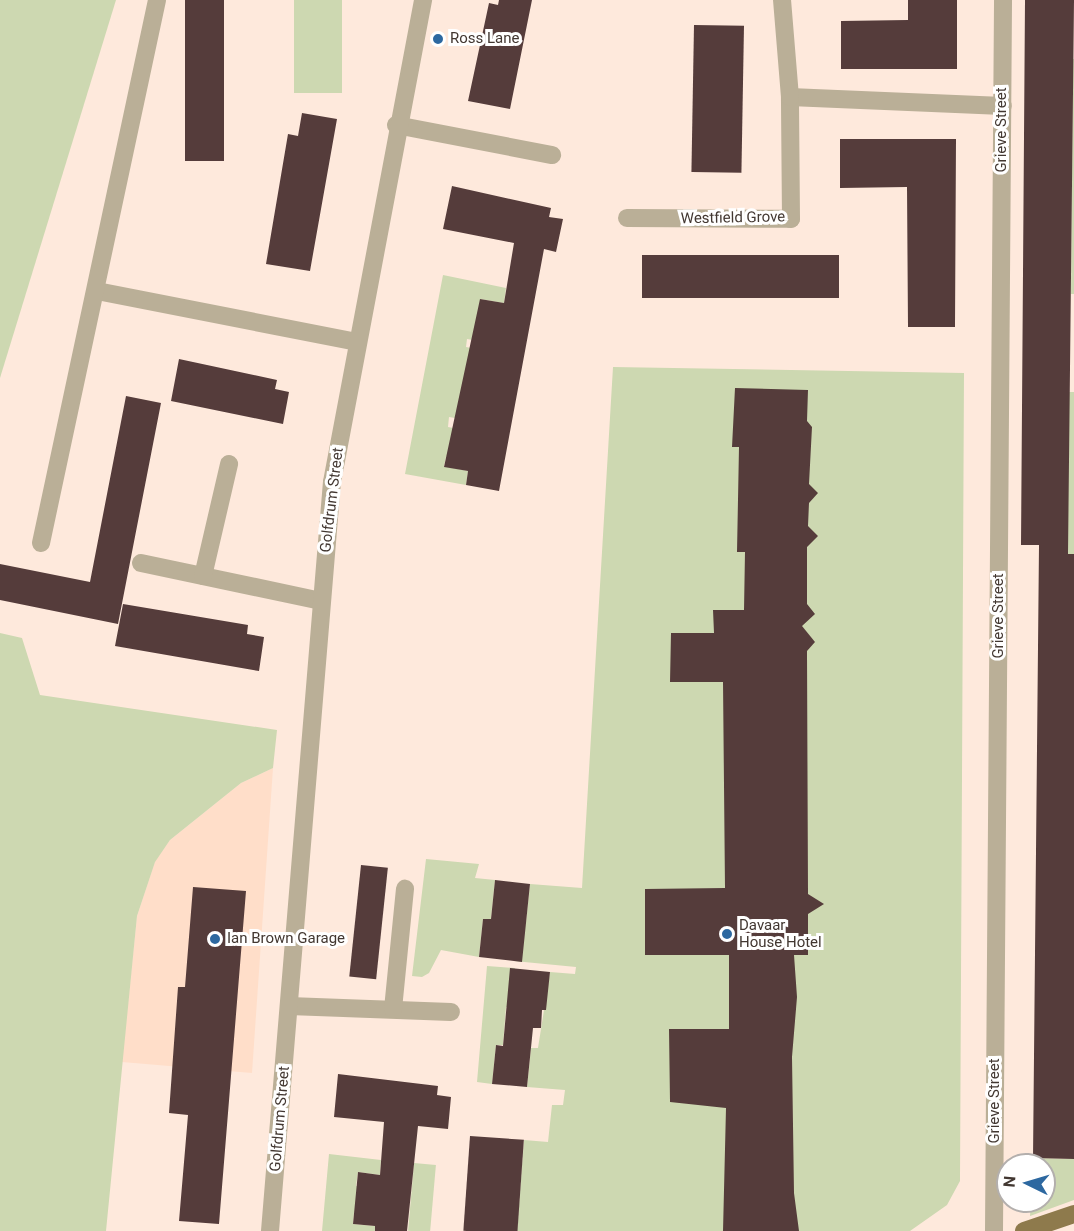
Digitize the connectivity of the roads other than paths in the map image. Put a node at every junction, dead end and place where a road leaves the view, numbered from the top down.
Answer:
1 (157, 0) edge
2 (423, 0) edge
3 (782, 0) edge
4 (1003, 0) edge
5 (790, 97) junction
6 (1003, 106) junction
7 (396, 124) junction
8 (552, 155) dead end
9 (627, 218) dead end
10 (98, 291) junction
11 (357, 342) junction
12 (229, 464) dead end
13 (41, 543) dead end
14 (141, 563) dead end
15 (203, 576) junction
16 (321, 601) junction
17 (405, 889) dead end
18 (289, 1006) junction
19 (393, 1009) junction
20 (451, 1012) dead end
21 (1074, 1214) edge
22 (270, 1231) edge
23 (994, 1231) edge
24 (1024, 1231) edge

1 - 10 street
2 - 7 street, Golfdrum Street
3 - 5 street, Westfield Grove
4 - 6 street, Grieve Street
5 - 6 street
5 - 9 street, Westfield Grove
6 - 23 street, Grieve Street
7 - 8 street
7 - 11 street, Golfdrum Street
10 - 11 street
10 - 13 street
11 - 16 street, Golfdrum Street
12 - 15 street
14 - 15 street
15 - 16 street
16 - 18 street, Golfdrum Street
17 - 19 street
18 - 19 street
18 - 22 street, Golfdrum Street
19 - 20 street
21 - 24 main road

